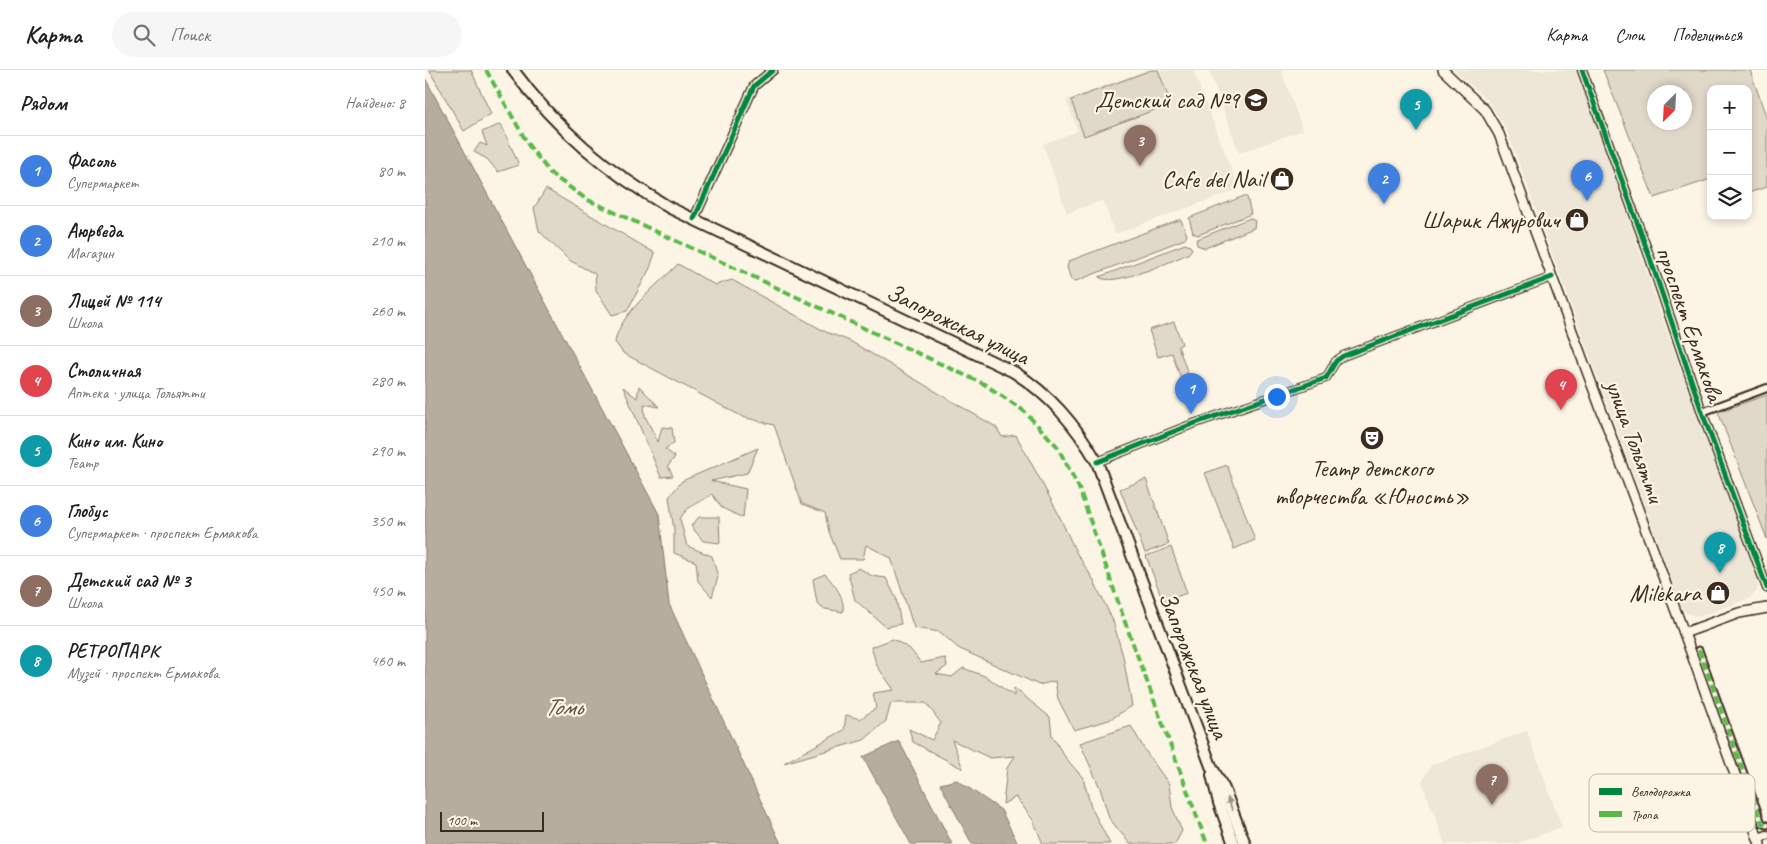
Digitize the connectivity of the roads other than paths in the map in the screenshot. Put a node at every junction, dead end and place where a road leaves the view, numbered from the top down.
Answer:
1 (513, 70) edge
2 (773, 70) edge
3 (1443, 70) edge
4 (1582, 70) edge
5 (694, 219) junction
6 (1552, 277) junction
7 (1767, 388) edge
8 (1702, 412) junction
9 (1097, 462) junction
10 (1767, 588) edge
11 (1767, 608) edge
12 (1684, 633) junction
13 (1699, 650) dead end
14 (1211, 766) junction
15 (1735, 774) edge
16 (1744, 774) edge
17 (1755, 804) edge
18 (1767, 825) edge
19 (1767, 835) edge
20 (1759, 841) edge
21 (1234, 844) edge
22 (1245, 844) edge

1 - 5 main road, Запорожская улица
2 - 5 street
3 - 6 main road, улица Тольятти
4 - 8 street, проспект Ермакова
5 - 9 main road, Запорожская улица
6 - 9 street
6 - 12 main road, улица Тольятти
7 - 8 street
8 - 10 street, проспект Ермакова
9 - 14 main road, Запорожская улица
11 - 12 main road
12 - 15 main road, улица Тольятти
13 - 16 street
14 - 21 main road, Запорожская улица
22 -> 14 main road, Запорожская улица
17 - 18 street
19 - 20 street

